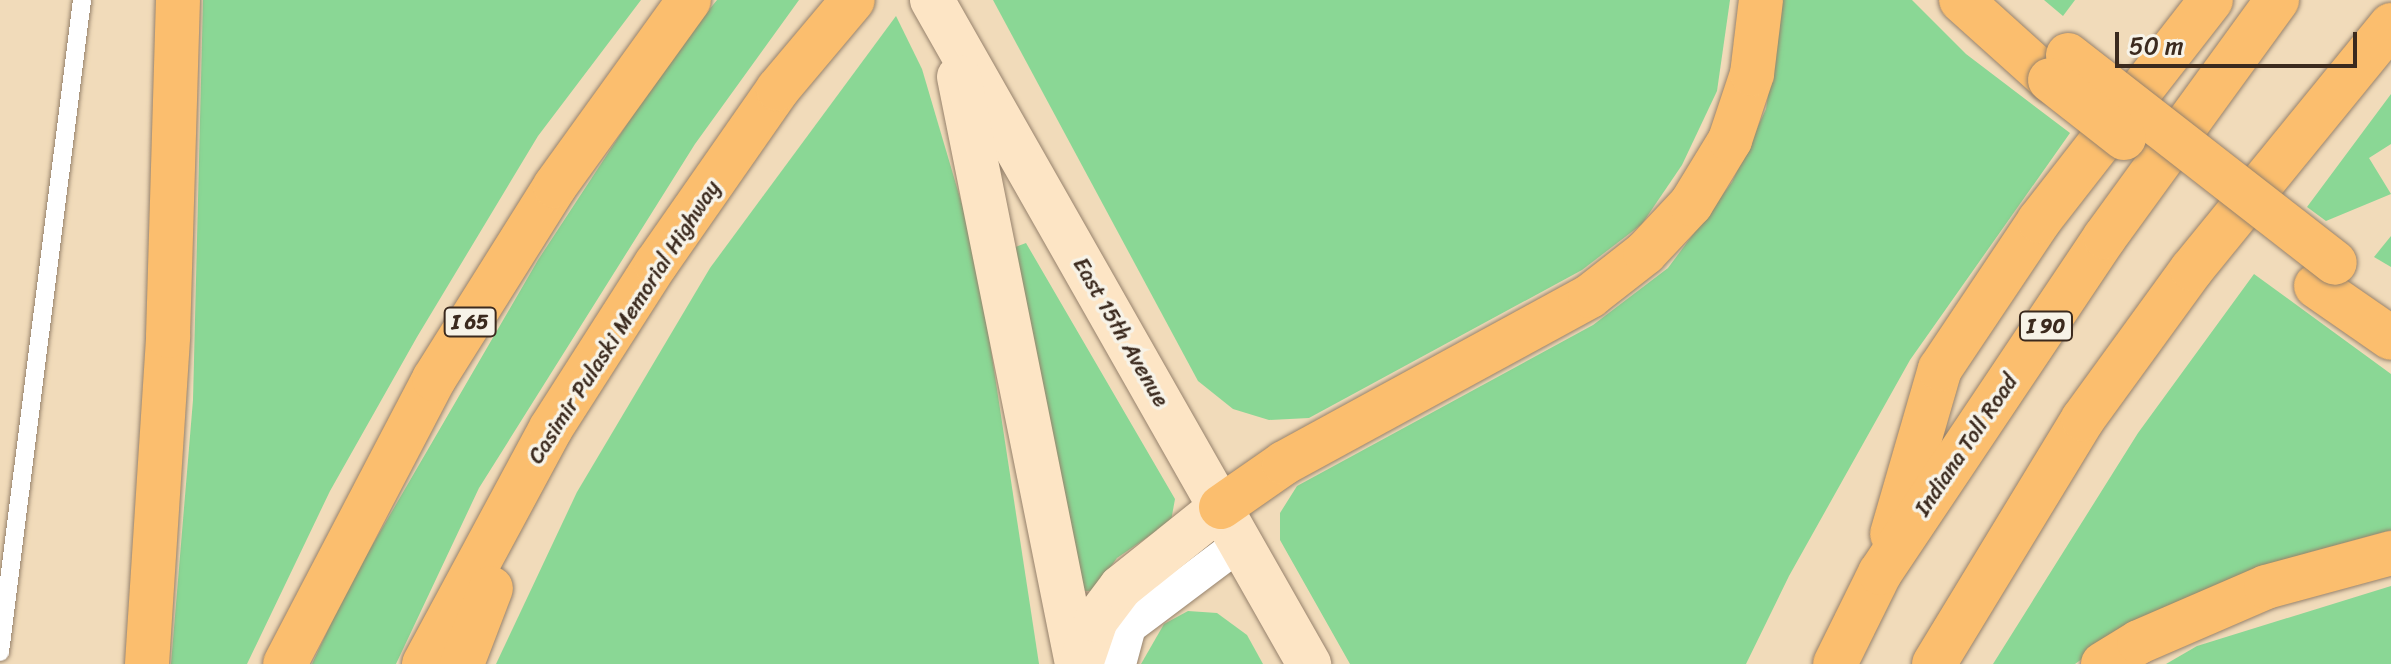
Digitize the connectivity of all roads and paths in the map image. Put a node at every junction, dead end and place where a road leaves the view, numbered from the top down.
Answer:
1 (82, 0) edge
2 (178, 0) edge
3 (689, 0) edge
4 (853, 0) edge
5 (1761, 0) edge
6 (1961, 0) edge
7 (2002, 0) edge
8 (2211, 0) edge
9 (2277, 0) edge
10 (940, 16) edge
11 (2391, 25) edge
12 (2059, 68) junction
13 (2325, 274) junction
14 (2391, 302) edge
15 (2391, 338) edge
16 (551, 428) junction
17 (1231, 525) junction
18 (2391, 553) edge
19 (1880, 573) junction
20 (1, 630) edge
21 (0, 652) edge
22 (147, 664) edge
23 (285, 664) edge
24 (424, 664) edge
25 (462, 664) edge
26 (1079, 664) edge
27 (1119, 664) edge
28 (1309, 664) edge
29 (1835, 664) edge
30 (1934, 664) edge
31 (2103, 664) edge

1 - 20 lane
2 - 22 highway
3 - 23 highway, I 65
4 - 16 highway, Casimir Pulaski Memorial Highway
5 - 17 highway
6 - 12 highway
7 - 12 highway
8 - 19 highway
9 - 19 highway, Indiana Toll Road / I 90
10 - 17 street, East 15th Avenue
10 - 26 street
11 - 30 highway
12 - 13 highway, bridge
13 - 14 highway
13 - 15 highway
16 - 24 highway, Casimir Pulaski Memorial Highway
16 - 25 highway
17 - 26 street
17 - 27 street
17 - 28 street, East 15th Avenue
18 - 31 highway
19 - 29 highway, Indiana Toll Road / I 90
20 - 21 lane

